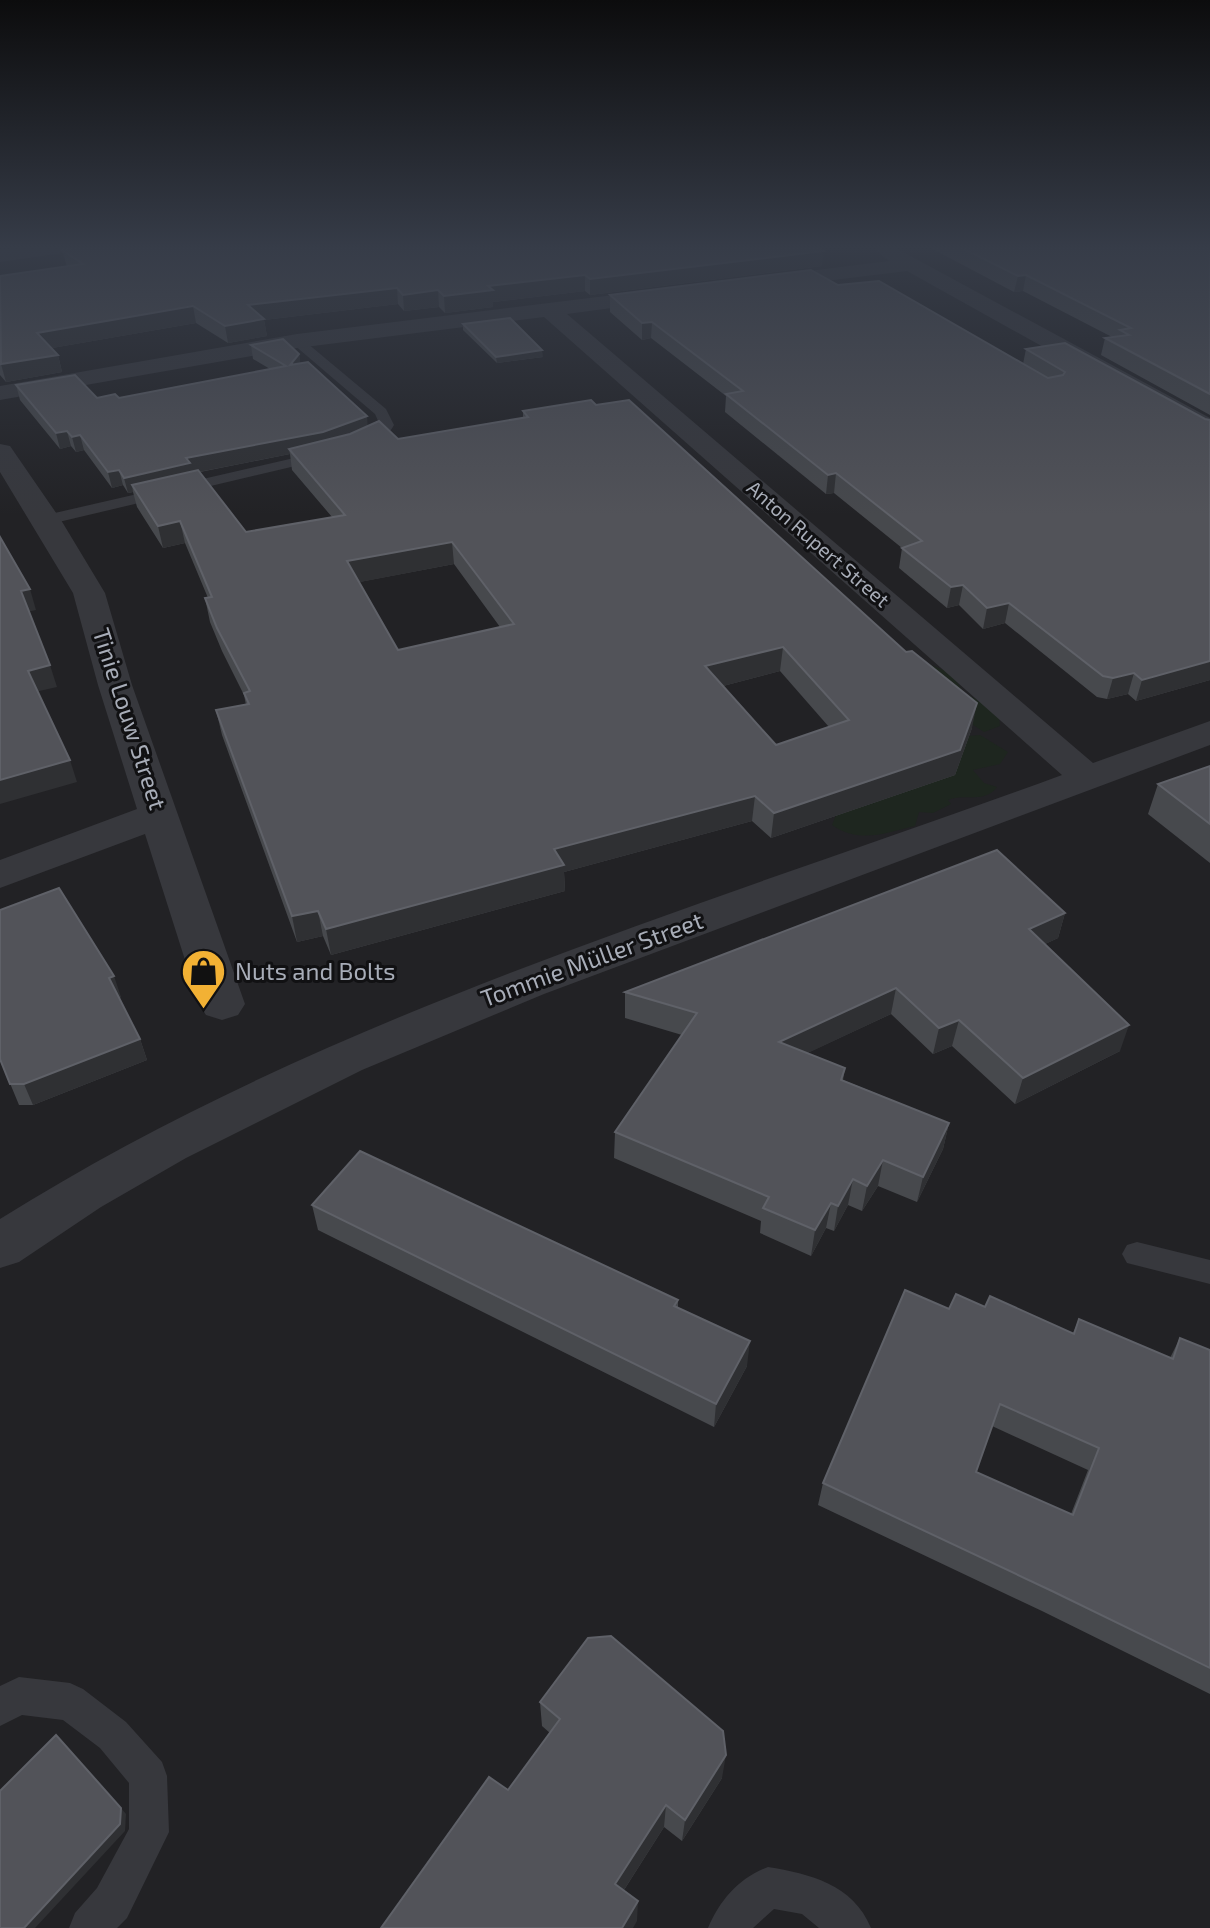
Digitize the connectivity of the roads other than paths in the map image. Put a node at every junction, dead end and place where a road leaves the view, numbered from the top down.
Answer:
1 (344, 335) edge
2 (578, 335) edge
3 (1040, 335) edge
4 (297, 341) junction
5 (0, 393) edge
6 (1210, 429) edge
7 (0, 452) edge
8 (46, 520) junction
9 (1210, 732) edge
10 (1088, 778) junction
11 (160, 814) junction
12 (0, 875) edge
13 (222, 1004) dead end
14 (0, 1246) edge
15 (1137, 1254) dead end
16 (1210, 1272) edge
17 (0, 1707) edge
18 (90, 1928) edge
19 (729, 1928) edge
20 (850, 1928) edge

1 - 4 street
2 - 10 street, Anton Rupert Street
3 - 6 street
4 - 5 street
4 - 8 lane
7 - 8 street, Tinie Louw Street
8 - 11 street, Tinie Louw Street
9 - 10 street, Tommie Müller Street
10 - 14 street, Tommie Müller Street
11 - 12 street
11 - 13 street, Tinie Louw Street
15 - 16 lane
17 - 18 lane
19 - 20 lane

